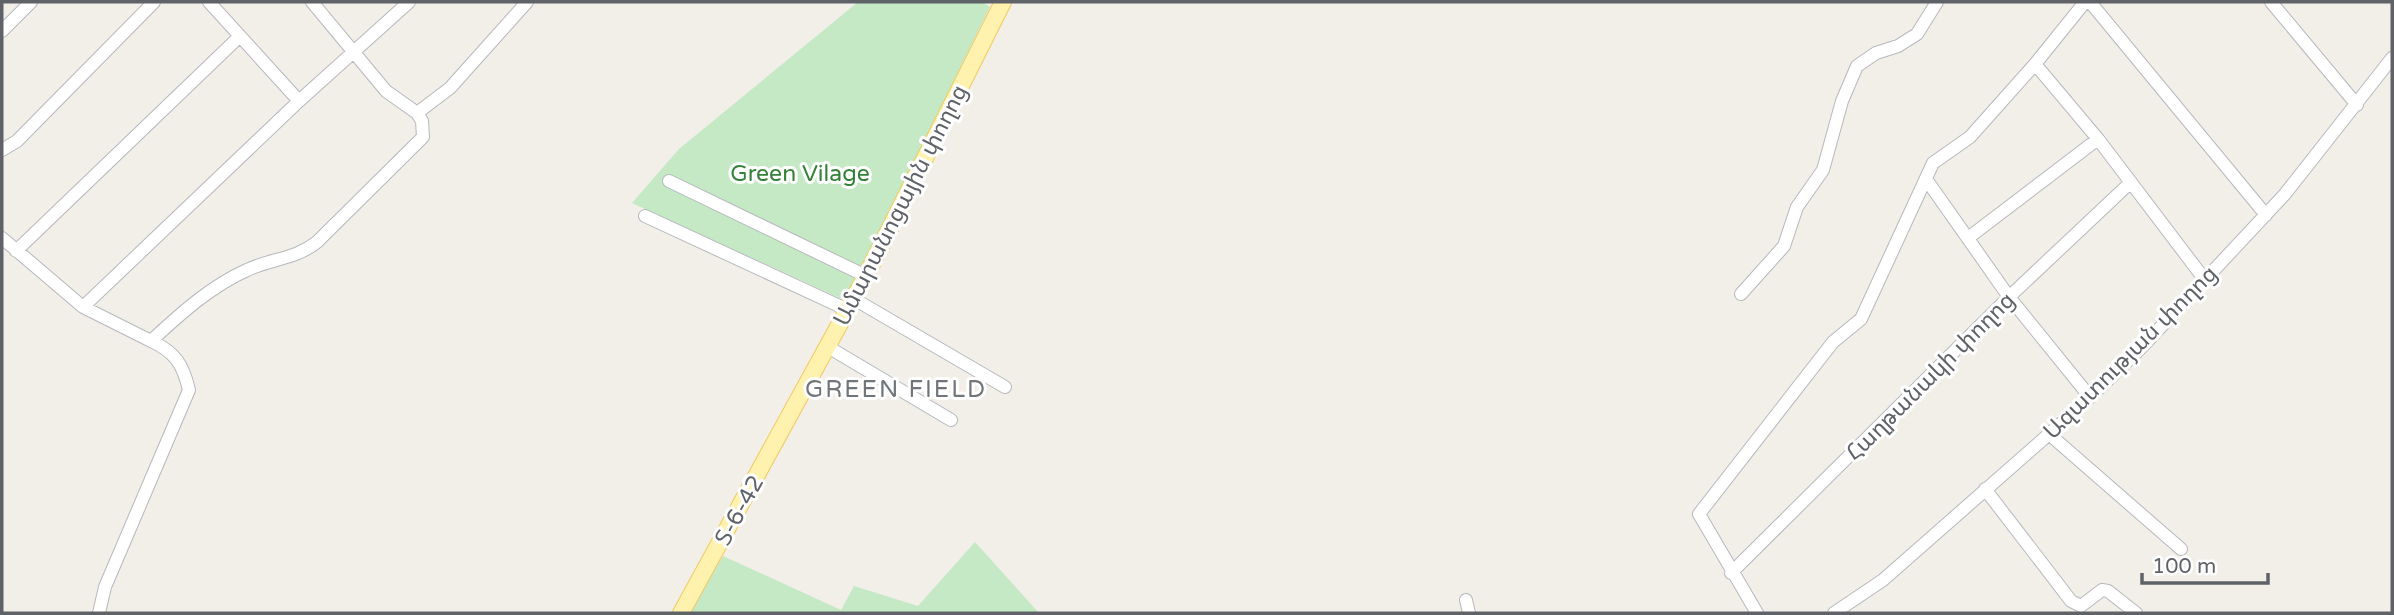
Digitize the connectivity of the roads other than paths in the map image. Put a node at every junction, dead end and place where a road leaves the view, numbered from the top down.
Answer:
1 (31, 2) edge
2 (154, 2) edge
3 (208, 2) edge
4 (409, 2) edge
5 (527, 2) edge
6 (1003, 2) edge
7 (1937, 2) edge
8 (2088, 2) edge
9 (2271, 2) edge
10 (317, 3) edge
11 (2, 31) edge
12 (239, 37) junction
13 (354, 50) junction
14 (2392, 58) edge
15 (2035, 64) junction
16 (299, 101) junction
17 (2357, 105) junction
18 (418, 113) junction
19 (2098, 139) junction
20 (2, 150) edge
21 (1926, 179) junction
22 (669, 181) dead end
23 (2131, 182) junction
24 (2266, 215) junction
25 (645, 216) dead end
26 (2, 238) edge
27 (1968, 238) junction
28 (16, 251) junction
29 (866, 276) junction
30 (2205, 281) junction
31 (1741, 294) dead end
32 (2009, 297) junction
33 (851, 305) junction
34 (83, 307) junction
35 (151, 341) junction
36 (828, 347) junction
37 (1005, 387) dead end
38 (2090, 397) junction
39 (795, 407) joint
40 (951, 421) dead end
41 (2049, 434) junction
42 (1985, 489) junction
43 (2181, 549) dead end
44 (1731, 573) junction
45 (99, 613) edge
46 (681, 613) edge
47 (1757, 613) edge
48 (1834, 613) edge
49 (2136, 613) edge

1 - 11 street
2 - 20 street
3 - 12 street
4 - 13 street
5 - 18 street
6 - 29 main road, Ամարանոցային փողոց / Տ-6-42
7 - 31 street
8 - 15 street
8 - 24 street
9 - 17 street
10 - 13 street
12 - 16 street
12 - 28 street
13 - 16 street
13 - 18 street
14 - 17 street, Ազատության փողոց
15 - 19 street
15 - 21 street
16 - 34 street
17 - 24 street, Ազատության փողոց
18 - 35 street
19 - 23 street
19 - 27 street
21 - 27 street
21 - 44 street
22 - 29 street
23 - 30 street
23 - 32 street, Հաղթանակի փողոց
24 - 30 street, Ազատության փողոց
25 - 33 street
26 - 28 street
27 - 32 street
28 - 34 street
29 - 33 main road, Ամարանոցային փողոց / Տ-6-42
30 - 38 street, Ազատության փողոց
32 - 38 street
32 - 44 street, Հաղթանակի փողոց
33 - 36 main road, Ամարանոցային փողոց / Տ-6-42
33 - 37 street
34 - 35 street
35 - 45 street
36 - 39 main road, Ամարանոցային փողոց / Տ-6-42
36 - 40 street
38 - 41 street, Ազատության փողոց
39 - 46 main road, Տ-6-42 / Տ-6-42
41 - 42 street, Ազատության փողոց
41 - 43 street
42 - 48 street, Ազատության փողոց
42 - 49 street
44 - 47 street

